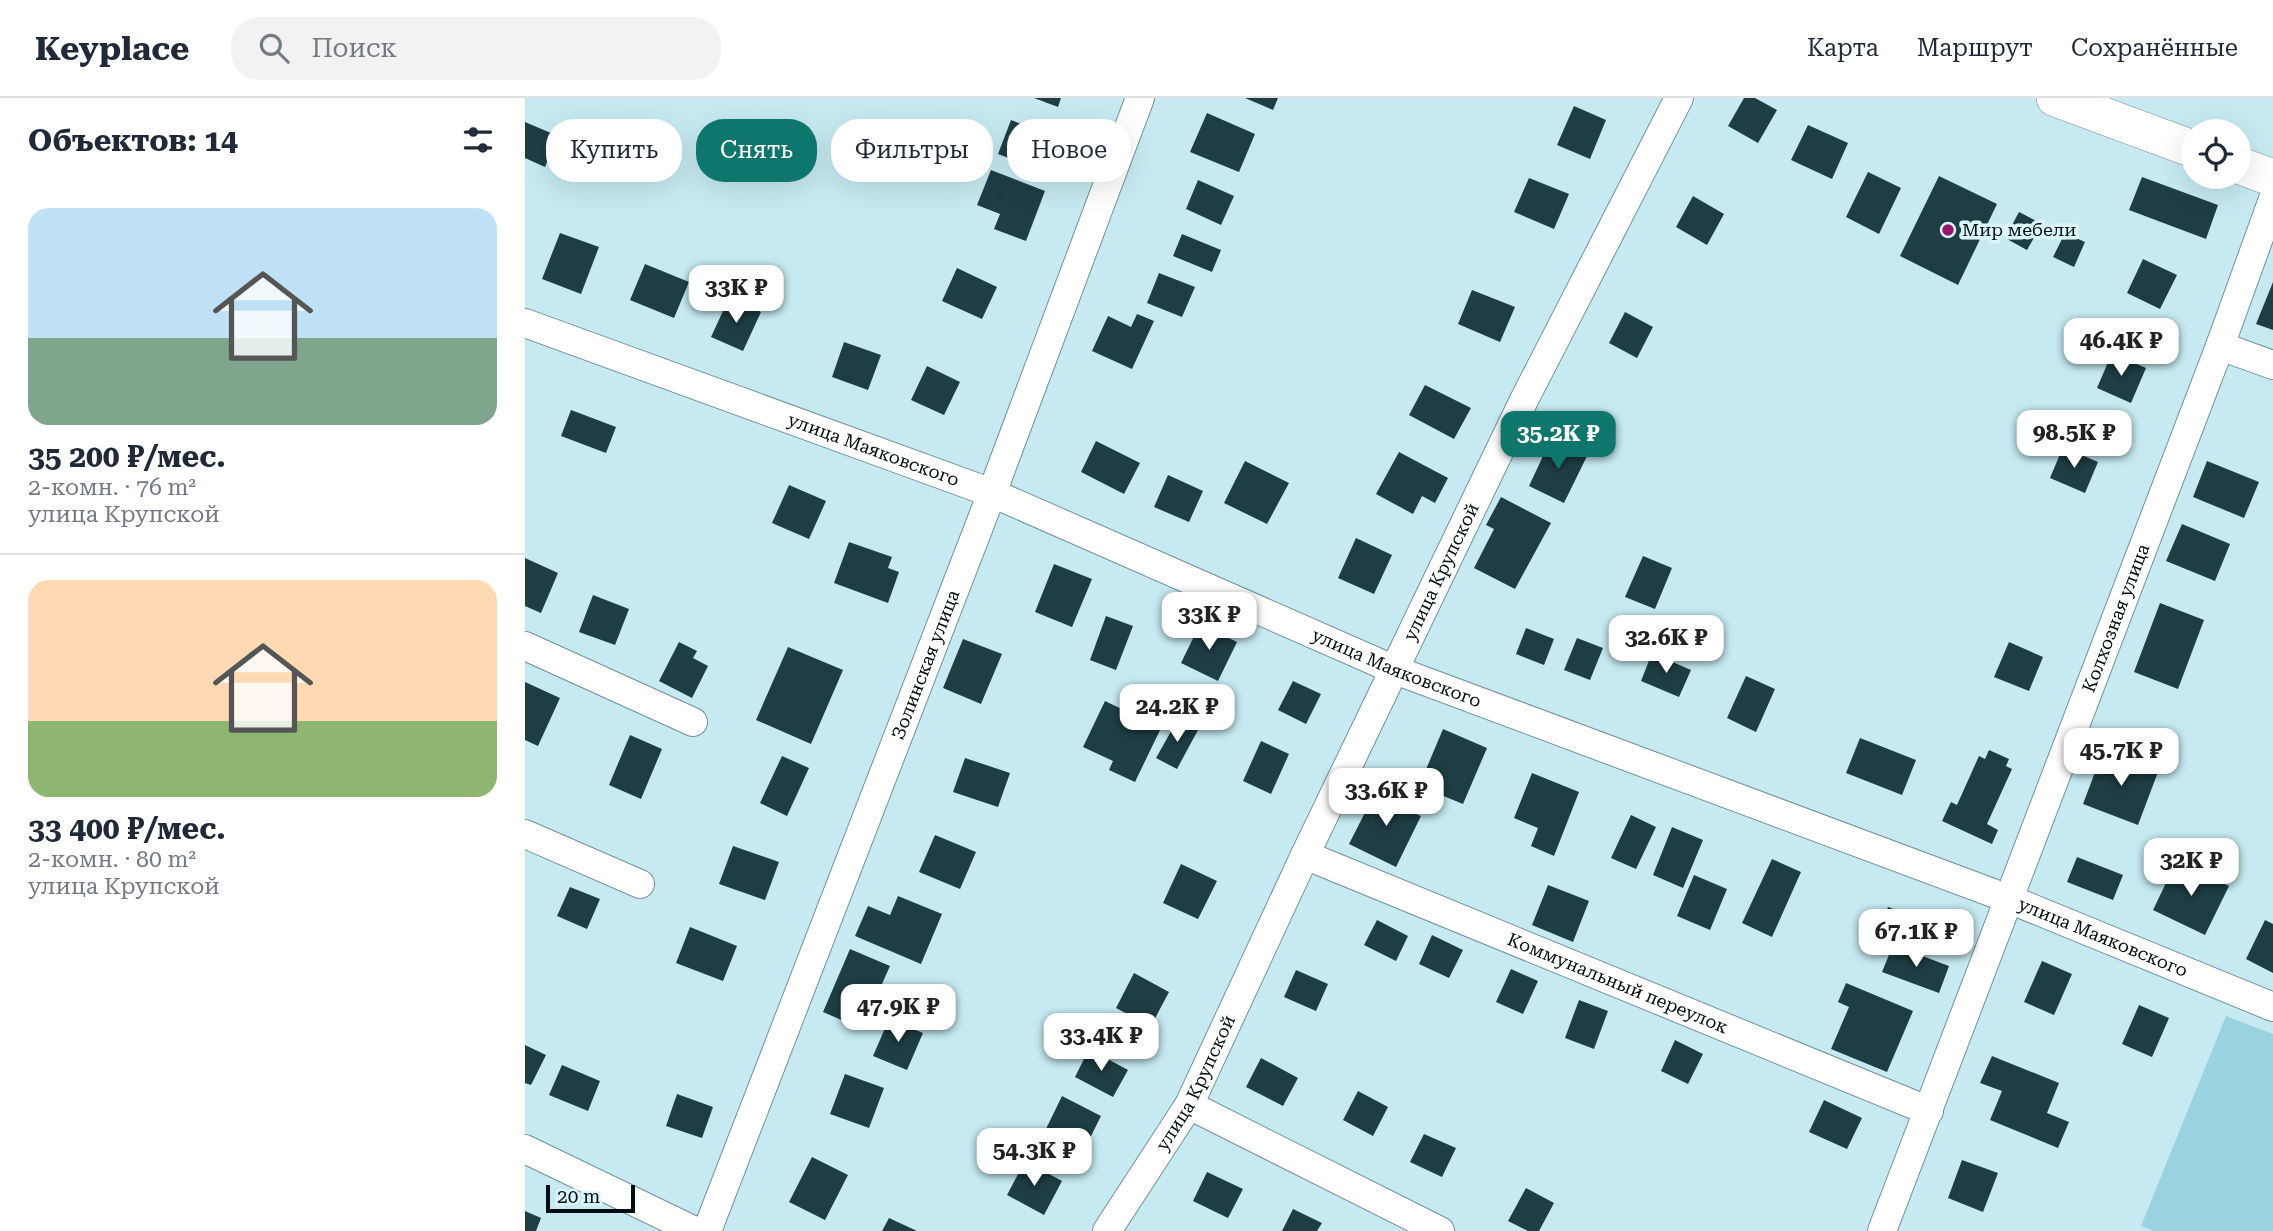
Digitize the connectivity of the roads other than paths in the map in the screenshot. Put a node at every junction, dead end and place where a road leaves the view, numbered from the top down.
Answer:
1 (1140, 98) edge
2 (1679, 98) edge
3 (2055, 98) edge
4 (2181, 145) edge
5 (2251, 170) edge
6 (2273, 178) edge
7 (2273, 199) edge
8 (525, 323) edge
9 (2220, 346) junction
10 (2273, 365) edge
11 (992, 493) junction
12 (525, 646) edge
13 (1395, 670) junction
14 (693, 722) dead end
15 (525, 834) edge
16 (1305, 855) junction
17 (640, 884) dead end
18 (2009, 899) junction
19 (2273, 1007) edge
20 (1189, 1105) junction
21 (1929, 1111) junction
22 (525, 1149) edge
23 (695, 1231) edge
24 (706, 1231) edge
25 (1107, 1231) edge
26 (1440, 1231) edge
27 (1882, 1231) edge

1 - 11 street, Золинская улица
2 - 13 street, улица Крупской
3 - 4 main road
5 - 6 main road
7 - 9 street, Колхозная улица
8 - 11 street, улица Маяковского
9 - 10 street
9 - 18 street, Колхозная улица
11 - 13 street, улица Маяковского
11 - 24 street, Золинская улица
12 - 14 street
13 - 16 street, улица Крупской
13 - 18 street, улица Маяковского
15 - 17 street
16 - 20 street, улица Крупской
16 - 21 street, Коммунальный переулок
18 - 19 street, улица Маяковского
18 - 21 street, Колхозная улица
20 - 25 street, улица Крупской
20 - 26 street
21 - 27 street, Колхозная улица
22 - 23 street

